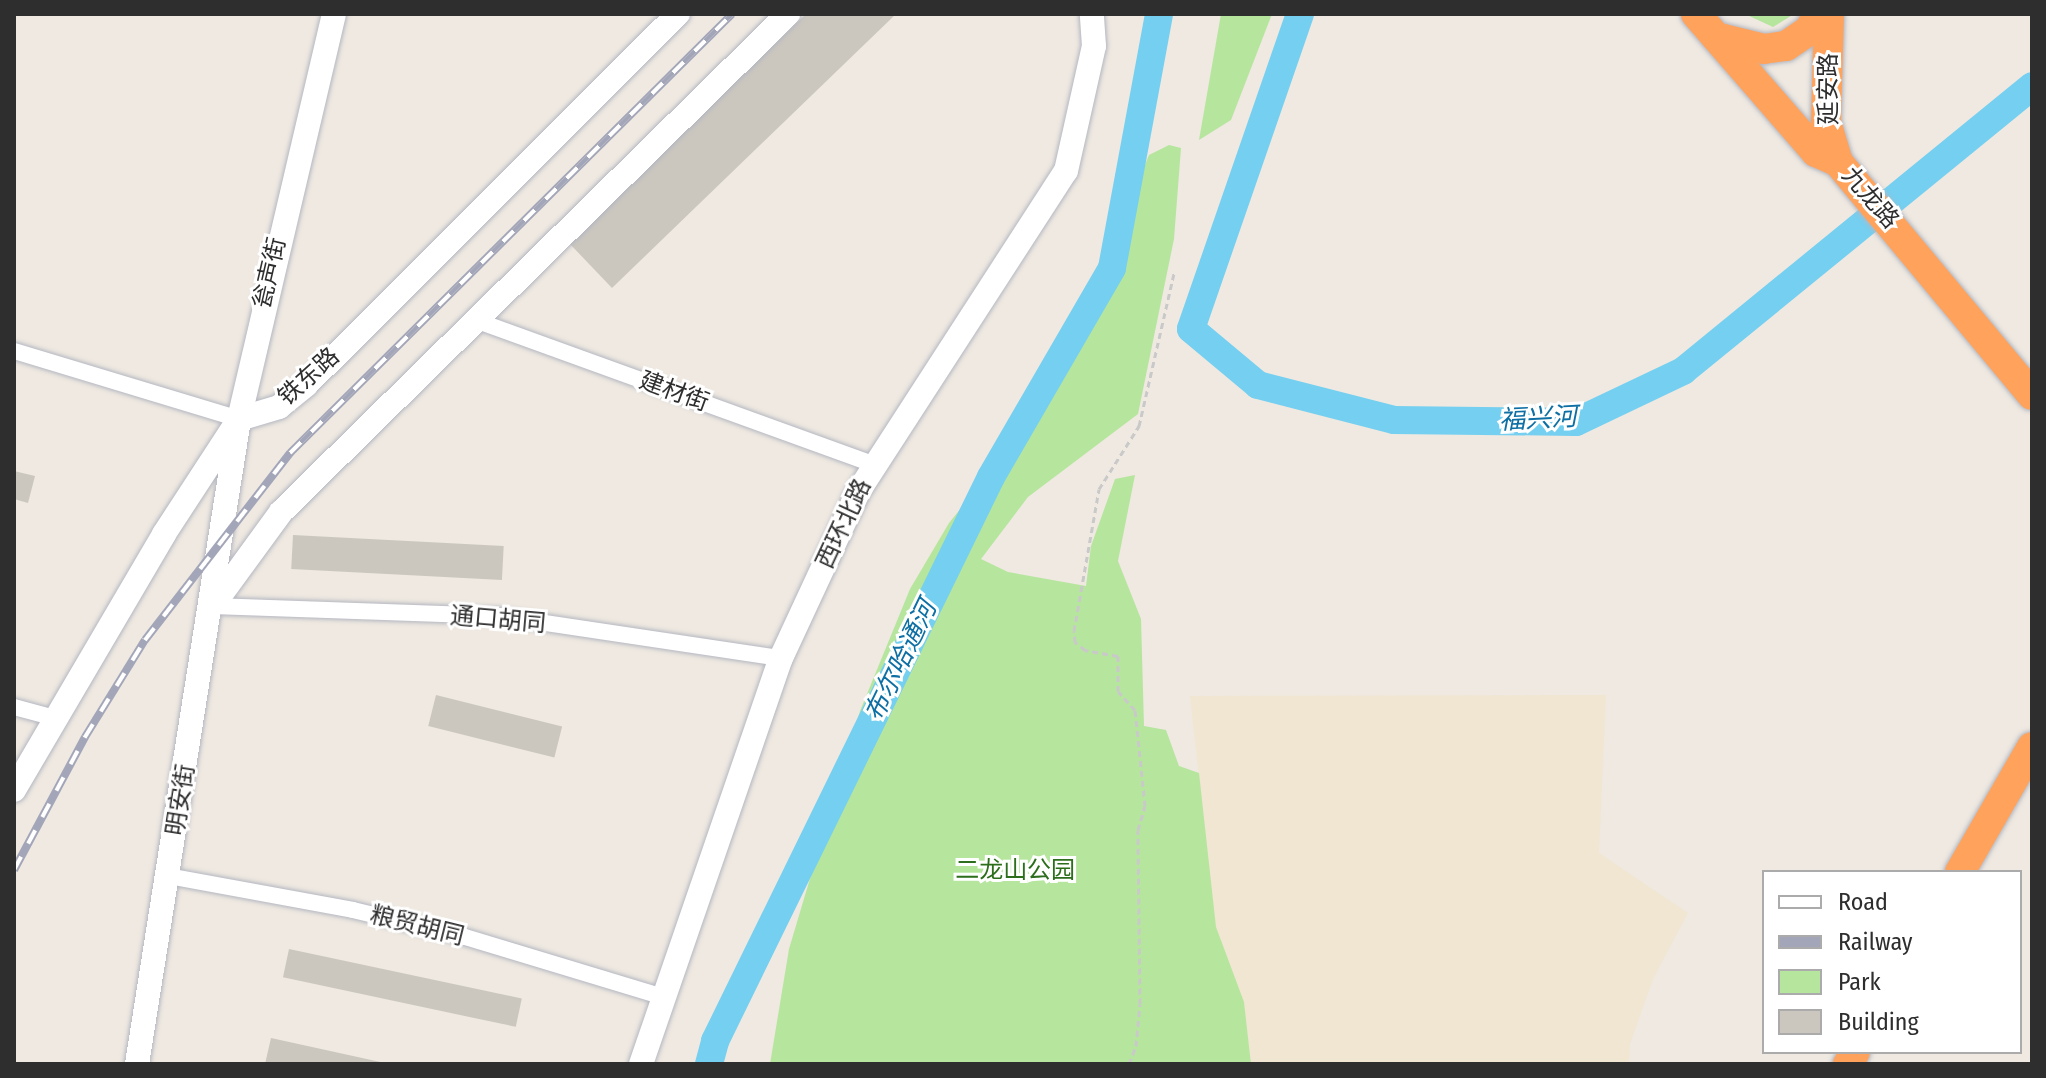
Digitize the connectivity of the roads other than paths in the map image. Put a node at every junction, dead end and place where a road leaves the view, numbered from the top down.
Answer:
1 (334, 14) edge
2 (678, 14) edge
3 (788, 14) edge
4 (1092, 14) edge
5 (1696, 14) edge
6 (1817, 14) edge
7 (1829, 14) edge
8 (1716, 37) junction
9 (1838, 162) junction
10 (475, 320) junction
11 (14, 351) edge
12 (2032, 395) edge
13 (239, 419) junction
14 (873, 464) junction
15 (222, 535) joint
16 (213, 606) junction
17 (781, 658) junction
18 (14, 707) edge
19 (55, 718) junction
20 (2032, 747) edge
21 (14, 790) edge
22 (1961, 870) edge
23 (168, 876) junction
24 (661, 996) junction
25 (137, 1064) edge
26 (641, 1064) edge

1 - 13 street, 瓮声街
2 - 13 street, 铁东路
3 - 10 street
4 - 14 street, 西环北路
5 - 8 highway, 九龙路
6 - 8 highway
7 - 9 highway, 延安路
8 - 9 highway, 九龙路
9 - 12 highway, 九龙路
10 - 14 street, 建材街
10 - 16 street
11 - 13 street
13 - 15 street, 瓮声街
13 - 19 street
14 - 17 street, 西环北路
15 - 16 street, 明安街
16 - 17 street, 通口胡同
16 - 23 street, 明安街
17 - 24 street, 西环北路
18 - 19 street
19 - 21 street
20 - 22 highway
23 - 24 street, 粮贸胡同
23 - 25 street, 明安街
24 - 26 street, 西环北路

